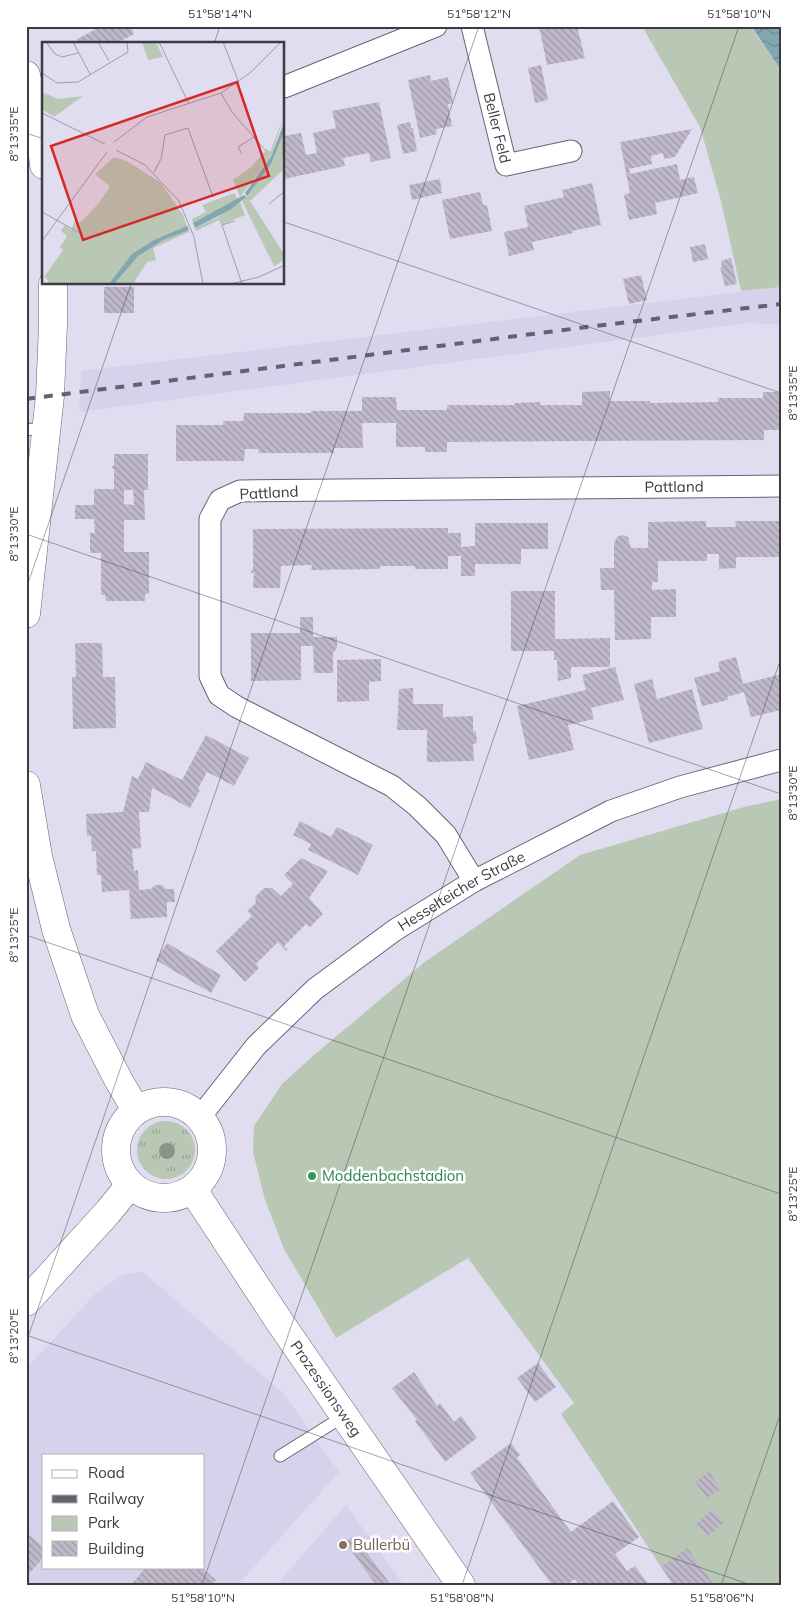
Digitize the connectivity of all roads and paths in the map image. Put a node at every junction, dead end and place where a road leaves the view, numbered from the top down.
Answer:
1 (436, 26) edge
2 (472, 26) edge
3 (26, 75) edge
4 (285, 88) edge
5 (42, 148) edge
6 (571, 151) dead end
7 (53, 285) edge
8 (36, 428) edge
9 (781, 486) edge
10 (26, 614) edge
11 (781, 760) edge
12 (26, 784) edge
13 (474, 881) junction
14 (136, 1110) junction
15 (200, 1116) junction
16 (130, 1184) junction
17 (193, 1190) junction
18 (26, 1302) edge
19 (344, 1415) junction
20 (280, 1456) dead end
21 (461, 1585) edge

1 - 4 street
2 - 6 street, Beller Feld
3 - 5 street
7 - 8 street
8 - 10 street
9 - 13 street, Pattland
11 - 13 street, Hesselteicher Straße
12 - 14 street
13 - 15 street, Hesselteicher Straße
14 - 15 street
14 - 16 street
15 - 17 street
16 - 17 street
16 - 18 street
17 - 19 street, Prozessionsweg
19 - 20 lane
19 - 21 street, Prozessionsweg

